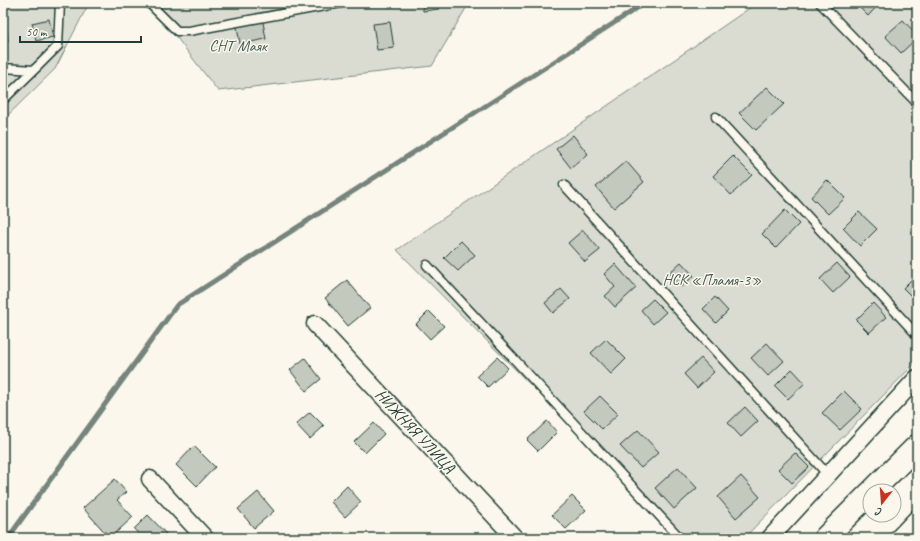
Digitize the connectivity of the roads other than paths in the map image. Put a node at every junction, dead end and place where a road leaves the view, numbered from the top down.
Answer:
1 (60, 3) edge
2 (150, 3) edge
3 (341, 3) edge
4 (820, 3) edge
5 (3, 68) edge
6 (34, 70) junction
7 (3, 100) edge
8 (917, 103) edge
9 (716, 117) dead end
10 (564, 185) dead end
11 (428, 265) dead end
12 (315, 324) dead end
13 (917, 335) edge
14 (917, 378) edge
15 (917, 446) edge
16 (828, 475) junction
17 (150, 479) dead end
18 (880, 483) edge
19 (862, 501) edge
20 (917, 518) edge
21 (205, 538) edge
22 (515, 538) edge
23 (680, 538) edge
24 (770, 538) edge
25 (825, 538) edge
26 (898, 538) edge

1 - 6 lane
2 - 3 lane
4 - 8 lane
5 - 6 lane
6 - 7 lane
9 - 13 lane
10 - 16 lane
11 - 23 lane
12 - 22 street, НИЖНЯЯ УЛИЦА
14 - 16 street
15 - 18 street
16 - 24 street
17 - 21 street
19 - 25 street
20 - 26 street

